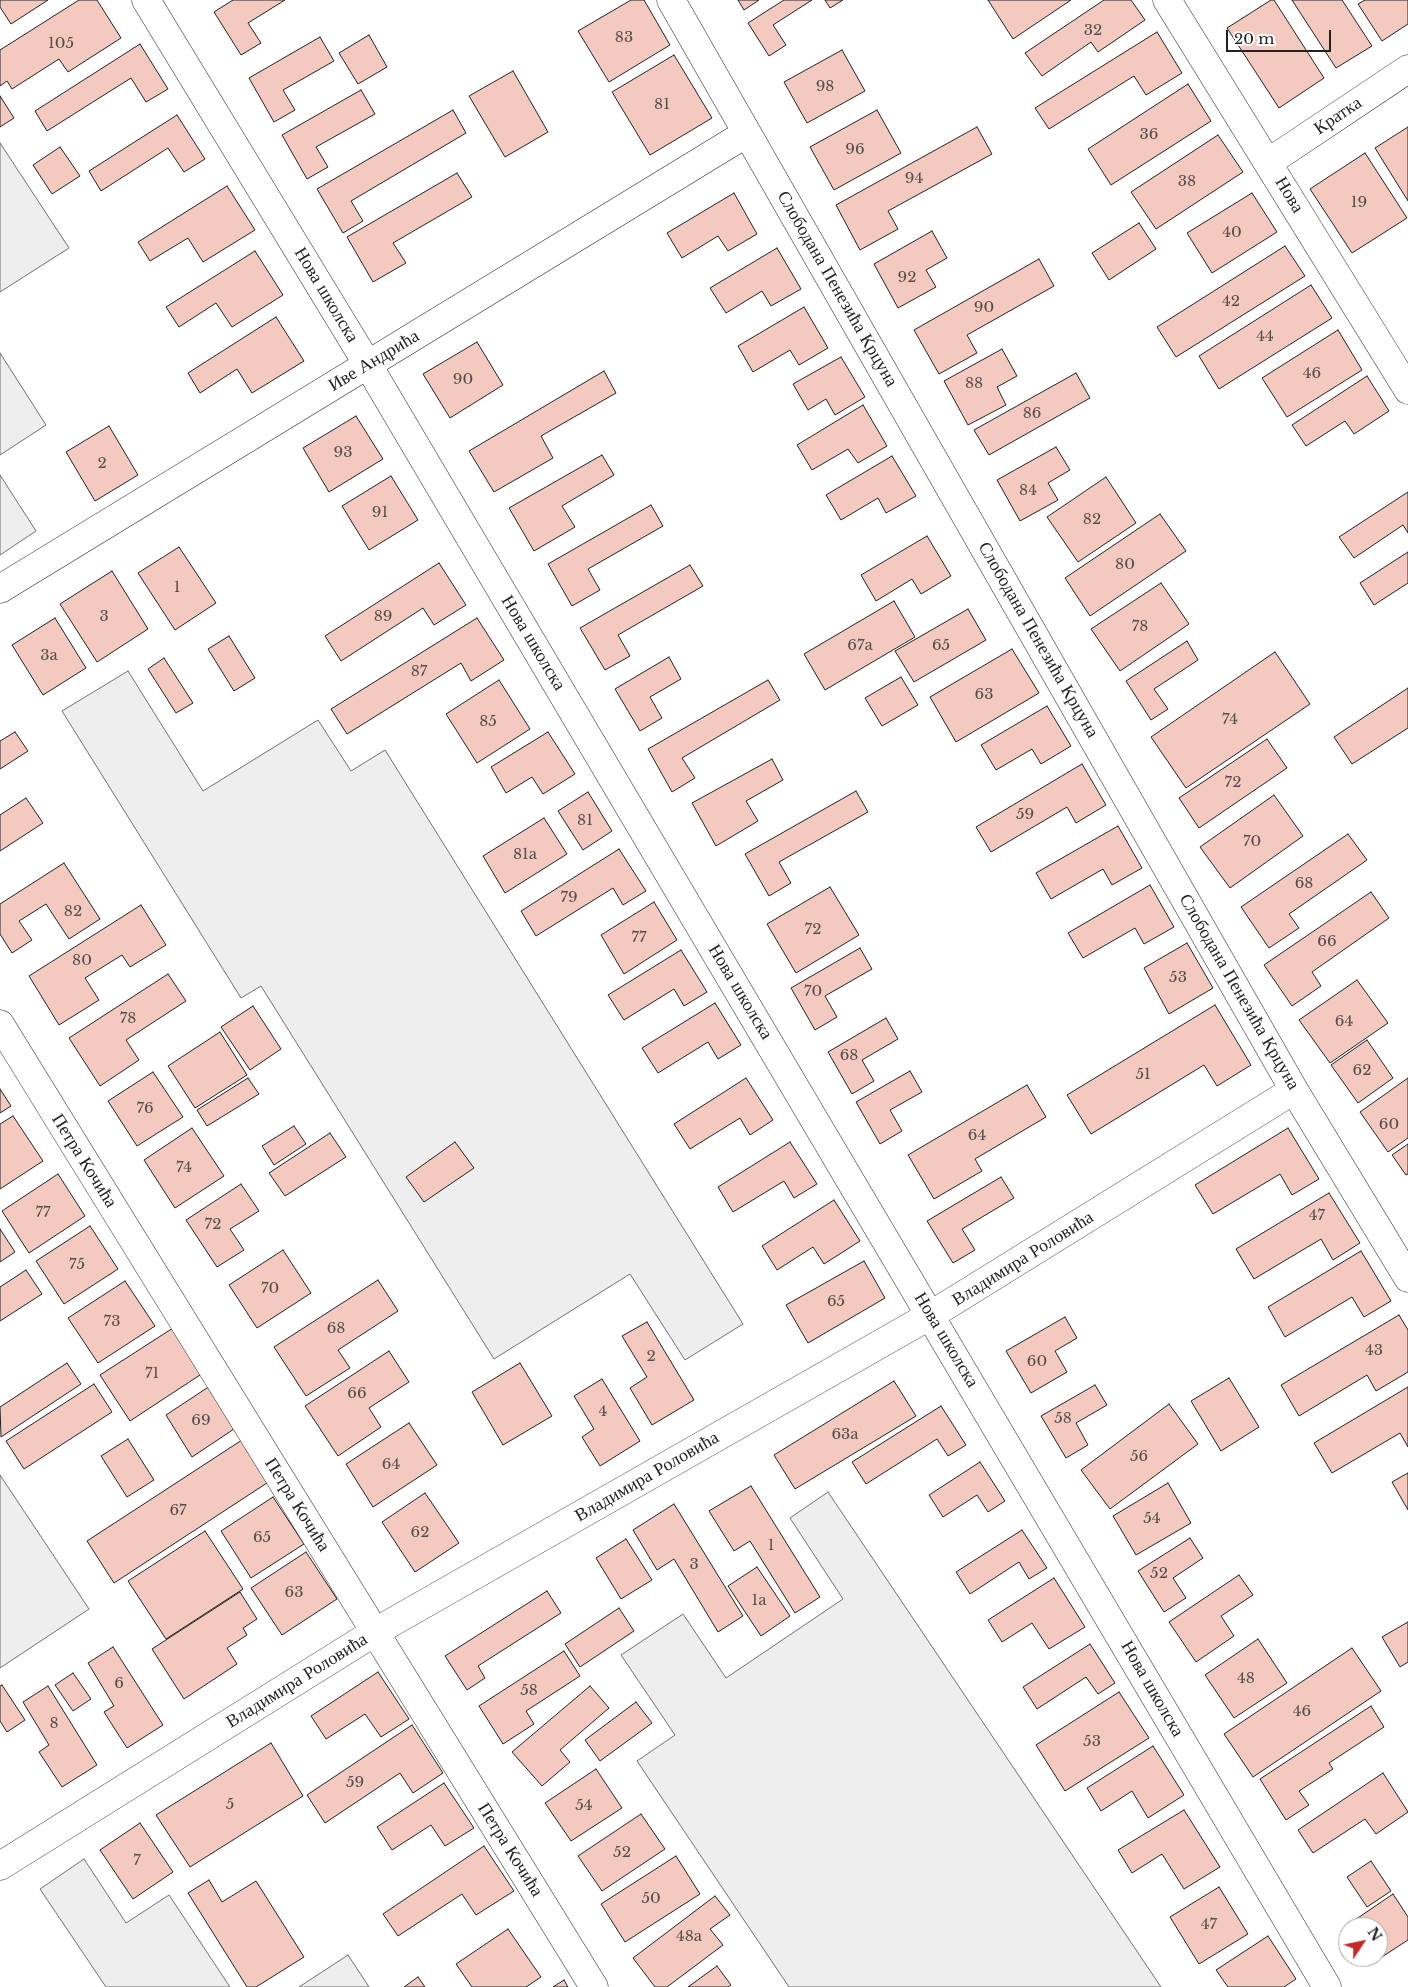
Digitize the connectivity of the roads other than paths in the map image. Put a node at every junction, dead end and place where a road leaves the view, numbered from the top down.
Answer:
1 (146, 0) edge
2 (671, 0) edge
3 (1167, 0) edge
4 (1408, 69) edge
5 (747, 133) junction
6 (1269, 162) junction
7 (368, 364) junction
8 (1408, 390) edge
9 (0, 589) edge
10 (0, 1024) edge
11 (1294, 1090) junction
12 (1408, 1278) edge
13 (932, 1315) junction
14 (375, 1632) junction
15 (0, 1866) edge
16 (594, 1987) edge
17 (1327, 1987) edge

1 - 7 street, Нова школска
2 - 5 street, Слободана Пенезића Крцуна
3 - 6 street, Нова
4 - 6 street, Кратка
5 - 7 street, Иве Андрића
5 - 11 street, Слободана Пенезића Крцуна
6 - 8 street, Нова
7 - 9 street, Иве Андрића
7 - 13 street, Нова школска
10 - 14 street, Петра Кочића
11 - 12 street, Слободана Пенезића Крцуна
11 - 13 street, Владимира Роловића
13 - 14 street, Владимира Роловића
13 - 17 street, Нова школска
14 - 15 street, Владимира Роловића
14 - 16 street, Петра Кочића

